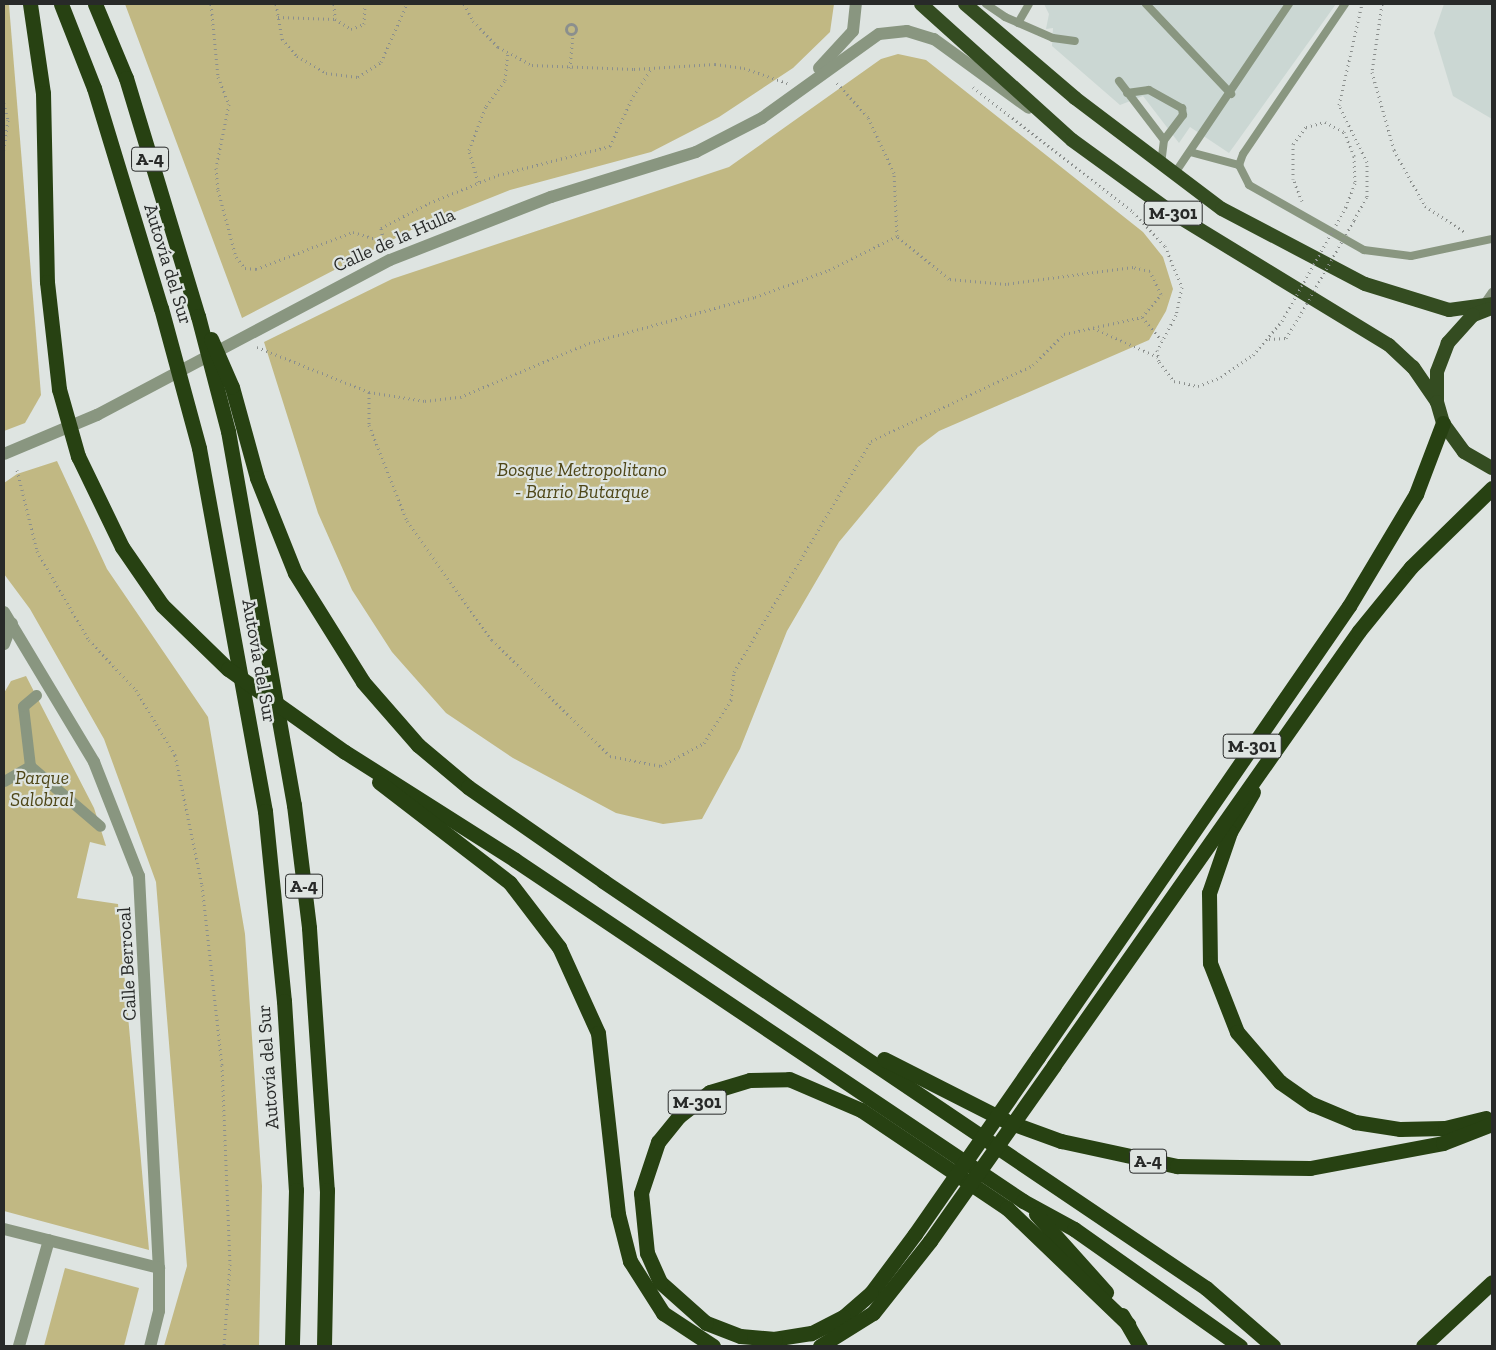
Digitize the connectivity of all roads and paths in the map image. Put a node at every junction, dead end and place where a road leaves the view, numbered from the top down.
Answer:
1 (30, 4) edge
2 (60, 4) edge
3 (95, 4) edge
4 (211, 4) edge
5 (276, 4) edge
6 (334, 4) edge
7 (364, 4) edge
8 (407, 4) edge
9 (464, 4) edge
10 (856, 4) edge
11 (921, 4) edge
12 (965, 4) edge
13 (986, 4) edge
14 (1029, 4) edge
15 (1146, 4) edge
16 (1289, 4) edge
17 (1344, 4) edge
18 (1362, 4) edge
19 (1382, 4) edge
20 (278, 17) junction
21 (335, 19) junction
22 (1018, 23) junction
23 (572, 34) dead end
24 (1075, 41) dead end
25 (508, 52) junction
26 (570, 68) junction
27 (652, 68) junction
28 (826, 70) junction
29 (842, 77) dead end
30 (1119, 81) dead end
31 (836, 82) junction
32 (970, 85) dead end
33 (803, 87) junction
34 (829, 88) dead end
35 (1127, 93) junction
36 (1232, 94) junction
37 (4, 103) edge
38 (1072, 140) junction
39 (1164, 140) junction
40 (4, 150) edge
41 (1190, 152) junction
42 (1161, 163) junction
43 (1240, 165) junction
44 (1175, 173) junction
45 (478, 182) junction
46 (1308, 206) dead end
47 (1333, 223) dead end
48 (1472, 230) dead end
49 (1466, 232) junction
50 (1356, 235) dead end
51 (1458, 235) dead end
52 (897, 236) junction
53 (1492, 239) edge
54 (382, 241) junction
55 (390, 260) junction
56 (1492, 292) edge
57 (1489, 306) edge
58 (198, 316) junction
59 (1142, 317) junction
60 (1092, 328) junction
61 (238, 339) junction
62 (1268, 339) junction
63 (1161, 340) junction
64 (1158, 357) junction
65 (369, 392) junction
66 (1436, 402) junction
67 (1443, 423) junction
68 (6, 455) edge
69 (1492, 468) edge
70 (17, 470) dead end
71 (1492, 488) edge
72 (8, 618) edge
73 (4, 644) edge
74 (36, 695) dead end
75 (1283, 738) junction
76 (360, 763) junction
77 (30, 766) junction
78 (4, 781) edge
79 (100, 826) dead end
80 (825, 1028) junction
81 (1492, 1115) edge
82 (1492, 1124) edge
83 (1023, 1201) junction
84 (4, 1230) edge
85 (49, 1240) junction
86 (160, 1268) junction
87 (1492, 1282) edge
88 (1128, 1324) junction
89 (19, 1346) edge
90 (150, 1346) edge
91 (224, 1346) edge
92 (292, 1346) edge
93 (324, 1346) edge
94 (713, 1346) edge
95 (820, 1346) edge
96 (1140, 1346) edge
97 (1240, 1346) edge
98 (1274, 1346) edge
99 (1423, 1346) edge

1 - 76 highway, bridge
2 - 92 highway, Autovía del Sur / A-4, bridge
3 - 58 highway, Autovía del Sur / A-4
4 - 54 path
5 - 20 path
6 - 21 path
7 - 21 path
8 - 20 path
9 - 25 path
10 - 33 street
11 - 38 highway, M-301
12 - 42 highway, M-301
13 - 22 lane
14 - 22 lane
15 - 36 lane
16 - 36 lane
17 - 43 lane
18 - 62 path, bridge
19 - 49 path
20 - 21 path
22 - 24 lane
23 - 26 path
25 - 26 path
25 - 45 path
26 - 27 path
27 - 33 path
27 - 45 path
28 - 31 path
28 - 33 street
28 - 38 street
29 - 31 path
30 - 35 lane
31 - 34 path
31 - 52 path
32 - 63 path
33 - 55 street, Calle de la Hulla
35 - 39 lane
35 - 39 lane
36 - 41 lane
37 - 40 path
38 - 66 highway, M-301
39 - 42 lane
41 - 43 lane
41 - 44 lane
42 - 44 highway, M-301
43 - 53 lane
44 - 57 highway, M-301
45 - 54 path
46 - 62 path, bridge
47 - 50 path
48 - 49 path
49 - 51 path
52 - 59 path
52 - 65 path
54 - 55 path
55 - 61 street, Calle de la Hulla
56 - 57 lane
57 - 66 highway, M-301
58 - 80 highway, A-4, bridge
58 - 93 highway, Autovía del Sur / A-4, bridge
59 - 60 path
59 - 63 path
60 - 64 path
60 - 65 path
61 - 65 path
61 - 68 street, Calle de la Hulla
62 - 64 path
63 - 64 path
66 - 67 highway, M-301
67 - 69 highway, M-301
67 - 88 highway, M-301, bridge
70 - 91 path
71 - 75 highway, M-301
72 - 73 street
72 - 86 street, Calle Berrocal
74 - 77 street
75 - 81 highway, M-301
75 - 95 highway, M-301, bridge
76 - 83 highway
76 - 94 highway
77 - 78 street
77 - 79 street
80 - 82 highway, A-4
80 - 98 highway
83 - 88 highway
83 - 97 highway
84 - 85 street
85 - 86 street
85 - 89 street
86 - 90 street, Calle Berrocal
87 - 99 highway
88 - 96 highway

